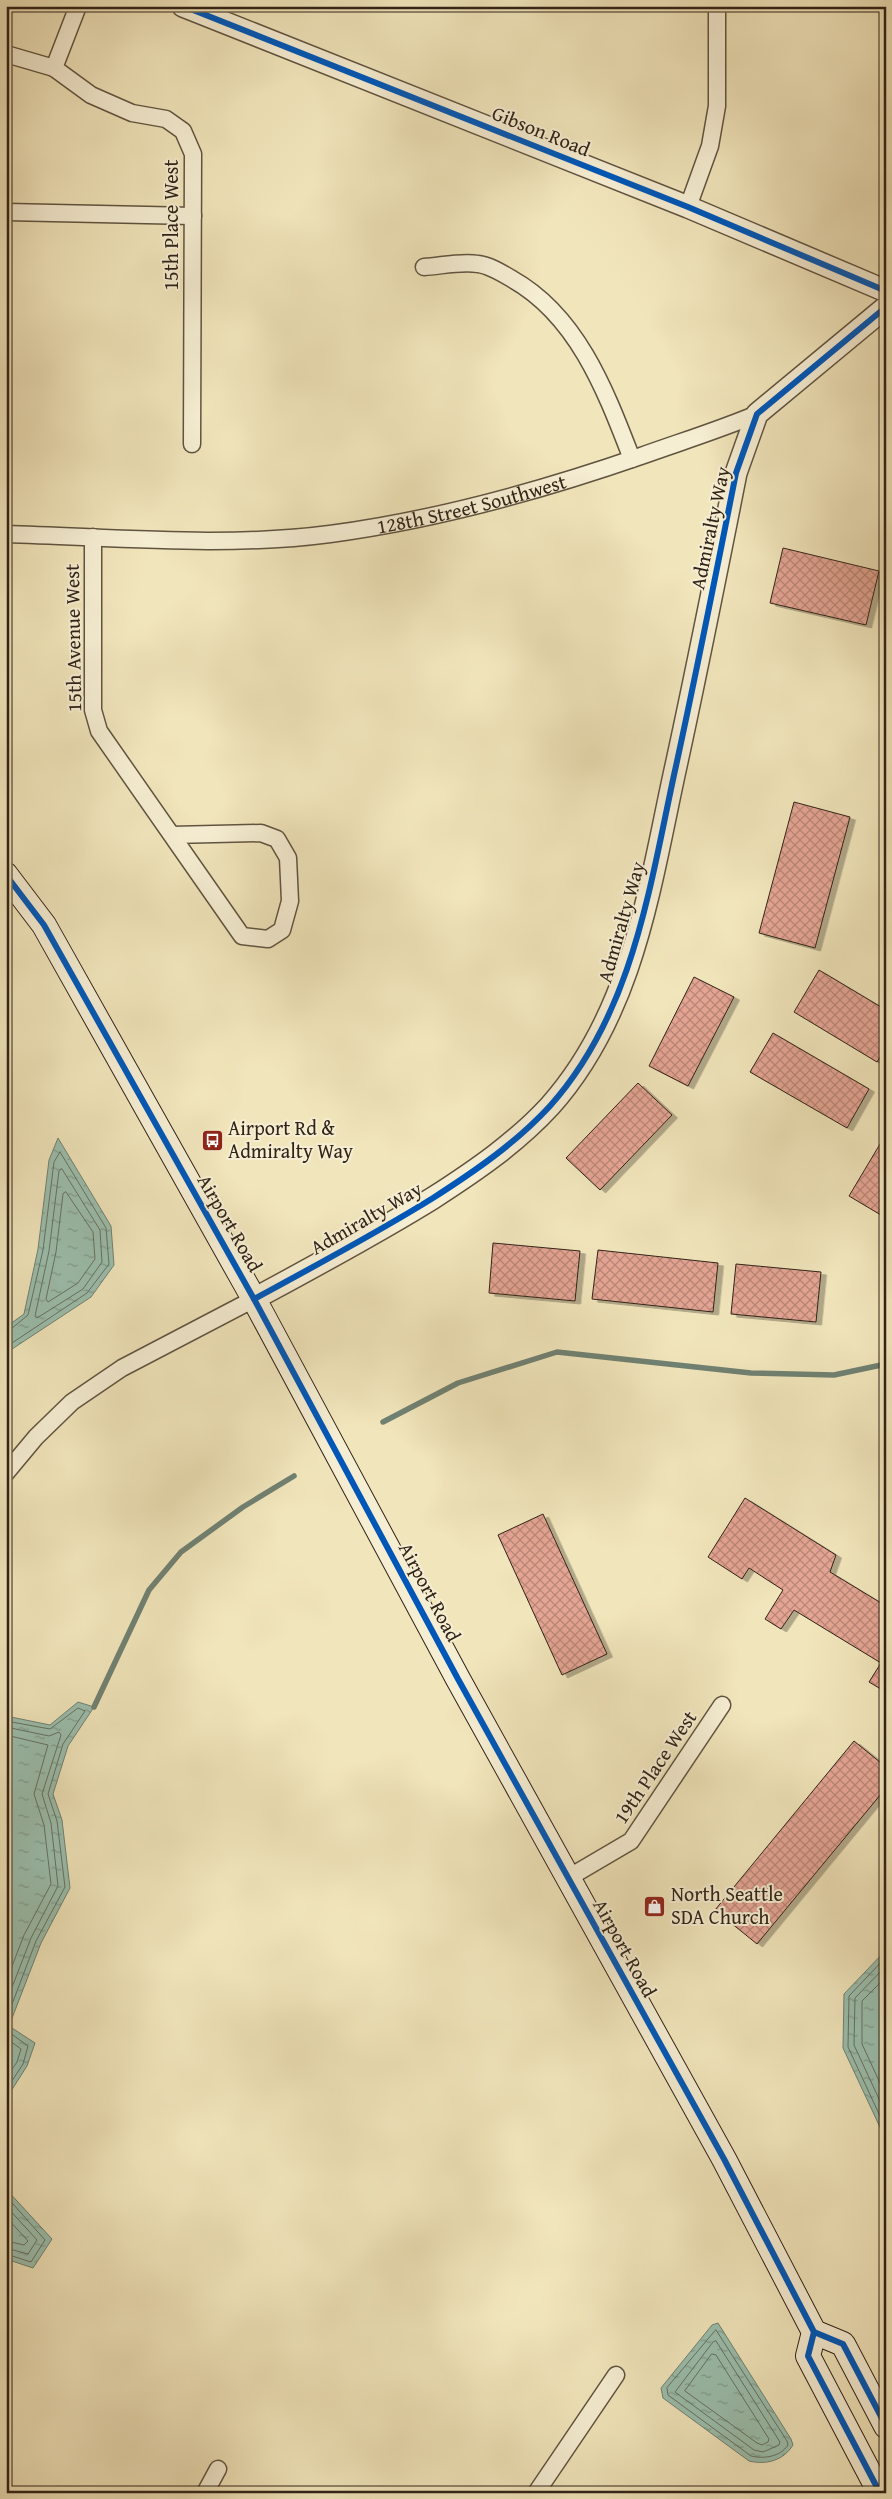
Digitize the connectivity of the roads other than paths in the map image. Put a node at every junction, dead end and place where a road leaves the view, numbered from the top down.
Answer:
1 (78, 6) edge
2 (183, 6) edge
3 (717, 6) edge
4 (6, 54) edge
5 (54, 68) junction
6 (688, 207) junction
7 (6, 212) edge
8 (193, 216) junction
9 (424, 267) dead end
10 (886, 291) edge
11 (886, 308) edge
12 (757, 414) junction
13 (192, 444) dead end
14 (632, 459) junction
15 (6, 534) edge
16 (93, 537) junction
17 (172, 835) junction
18 (6, 875) edge
19 (254, 1298) junction
20 (6, 1473) edge
21 (722, 1705) dead end
22 (568, 1878) junction
23 (814, 2332) junction
24 (616, 2375) dead end
25 (886, 2426) edge
26 (218, 2469) dead end
27 (205, 2493) edge
28 (536, 2493) edge
29 (880, 2493) edge

1 - 5 street
2 - 6 street, Gibson Road
3 - 6 street
4 - 5 street, 15th Place West
5 - 8 street, 15th Place West
6 - 10 street, Gibson Road
7 - 8 street
8 - 13 street, 15th Place West
9 - 14 street
11 - 12 street, 128th Street Southwest
12 - 14 street, 128th Street Southwest
12 - 19 street, Admiralty Way
14 - 16 street, 128th Street Southwest
15 - 16 street, 128th Street Southwest
16 - 17 street, 15th Avenue West
17 - 17 street, 15th Avenue West
18 - 19 main road, Airport Road
19 - 20 street, Admiralty Way
19 - 22 main road, Airport Road
21 - 22 street, 19th Place West
22 - 23 main road, Airport Road
23 - 25 main road
23 - 29 main road
24 - 28 street
26 - 27 street

